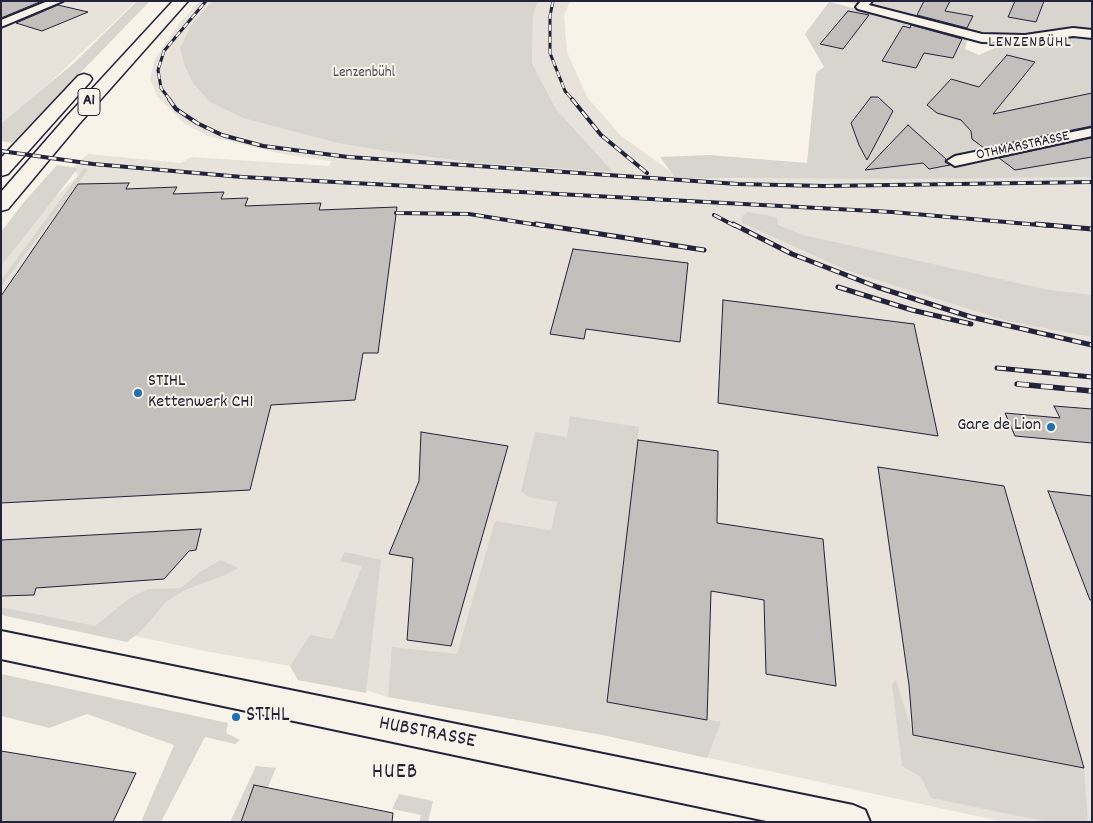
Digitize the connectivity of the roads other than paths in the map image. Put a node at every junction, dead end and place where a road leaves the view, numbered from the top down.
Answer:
1 (58, 1) edge
2 (160, 1) edge
3 (181, 1) edge
4 (868, 1) edge
5 (144, 17) dead end
6 (1, 24) edge
7 (1092, 34) edge
8 (95, 68) dead end
9 (1092, 132) edge
10 (955, 160) dead end
11 (1, 170) edge
12 (1, 205) edge
13 (1, 645) edge
14 (853, 822) edge

1 - 6 street
2 - 5 highway
3 - 12 highway, A1
4 - 7 street
8 - 11 highway, A1
9 - 10 street, OTHMARSTRASSE
13 - 14 street, HUBSTRASSE

